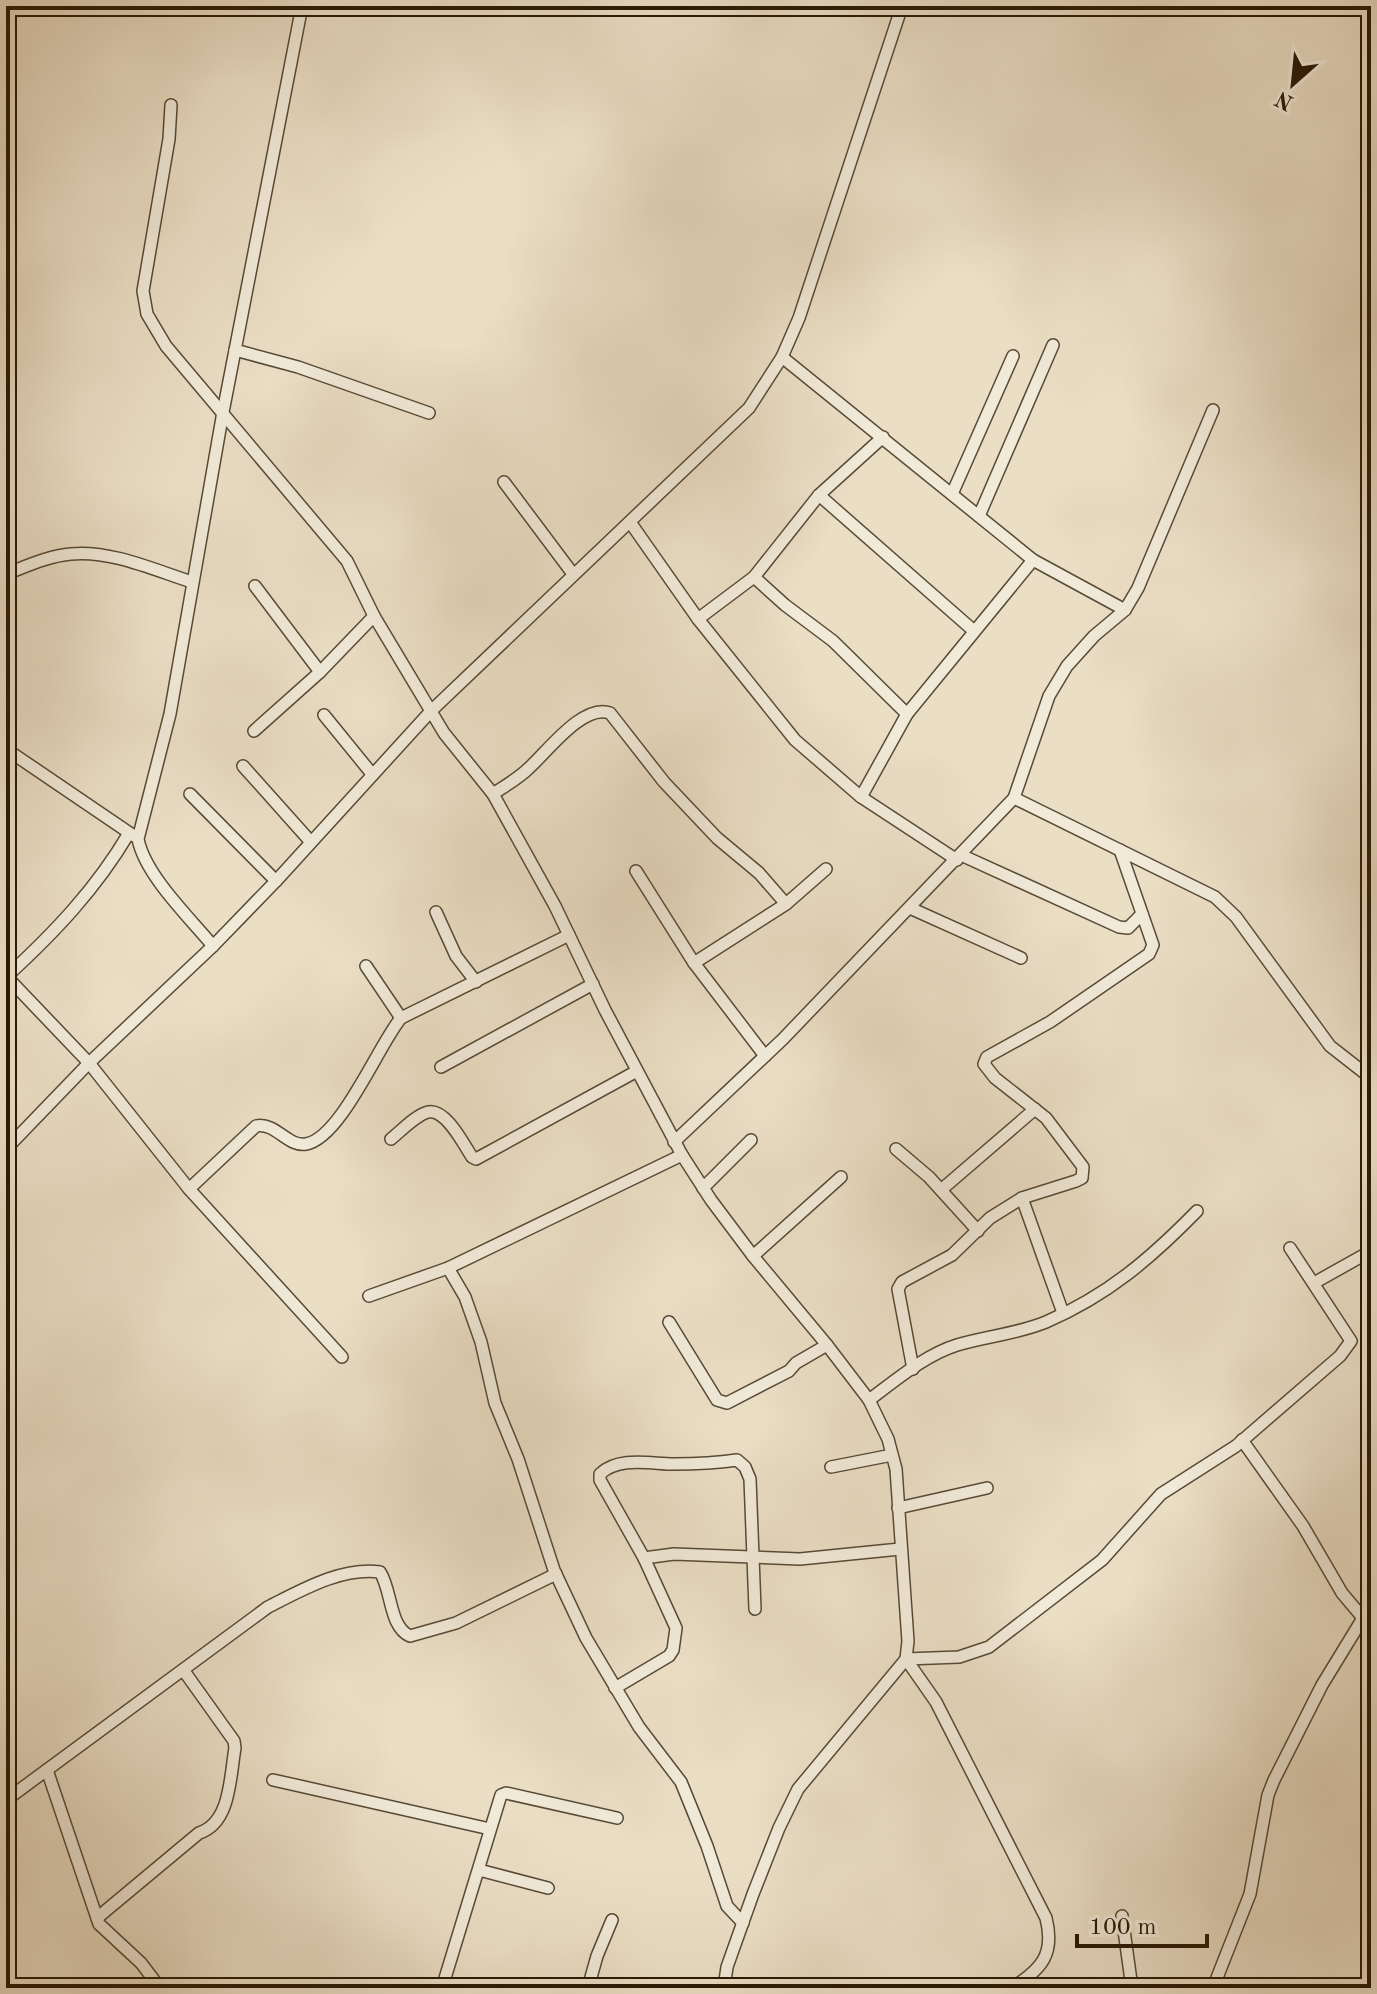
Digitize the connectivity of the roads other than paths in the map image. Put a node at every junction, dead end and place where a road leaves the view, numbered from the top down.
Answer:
1 (302, 6) edge
2 (902, 6) edge
3 (171, 105) dead end
4 (1053, 345) dead end
5 (235, 350) junction
6 (1013, 356) dead end
7 (782, 357) junction
8 (1213, 410) dead end
9 (223, 412) junction
10 (429, 413) dead end
11 (883, 437) junction
12 (504, 482) dead end
13 (952, 494) junction
14 (819, 495) junction
15 (979, 516) junction
16 (630, 522) junction
17 (1033, 560) junction
18 (6, 574) edge
19 (573, 574) junction
20 (754, 577) junction
21 (192, 582) junction
22 (255, 586) dead end
23 (1125, 610) junction
24 (374, 616) junction
25 (698, 619) junction
26 (974, 631) junction
27 (320, 672) junction
28 (431, 711) junction
29 (907, 714) junction
30 (324, 715) dead end
31 (254, 731) dead end
32 (6, 749) edge
33 (243, 766) dead end
34 (372, 774) junction
35 (190, 794) dead end
36 (493, 794) junction
37 (861, 797) junction
38 (1014, 798) junction
39 (133, 836) junction
40 (310, 841) junction
41 (1120, 850) junction
42 (959, 857) junction
43 (826, 869) dead end
44 (636, 871) dead end
45 (276, 881) junction
46 (786, 904) junction
47 (910, 908) junction
48 (436, 912) dead end
49 (1142, 914) junction
50 (569, 935) junction
51 (213, 946) junction
52 (1021, 958) dead end
53 (694, 963) junction
54 (366, 966) dead end
55 (6, 976) edge
56 (476, 982) junction
57 (593, 984) junction
58 (401, 1018) junction
59 (765, 1056) junction
60 (89, 1063) junction
61 (441, 1067) dead end
62 (637, 1071) junction
63 (1371, 1078) edge
64 (1035, 1109) junction
65 (391, 1139) dead end
66 (751, 1140) dead end
67 (674, 1142) junction
68 (6, 1149) edge
69 (896, 1149) dead end
70 (682, 1155) junction
71 (841, 1177) dead end
72 (703, 1188) junction
73 (189, 1189) junction
74 (941, 1190) junction
75 (1022, 1198) junction
76 (1197, 1211) dead end
77 (978, 1231) junction
78 (1290, 1248) dead end
79 (1371, 1251) edge
80 (753, 1256) junction
81 (448, 1268) junction
82 (1314, 1283) junction
83 (369, 1296) dead end
84 (1063, 1313) junction
85 (669, 1322) dead end
86 (827, 1345) junction
87 (342, 1357) dead end
88 (913, 1369) junction
89 (869, 1400) junction
90 (1242, 1440) junction
91 (892, 1455) junction
92 (831, 1467) dead end
93 (987, 1488) dead end
94 (898, 1508) junction
95 (900, 1549) junction
96 (753, 1557) junction
97 (644, 1558) junction
98 (556, 1574) junction
99 (755, 1609) dead end
100 (1367, 1616) edge
101 (906, 1659) junction
102 (184, 1671) junction
103 (615, 1688) junction
104 (47, 1770) junction
105 (273, 1780) dead end
106 (6, 1800) edge
107 (617, 1818) dead end
108 (490, 1829) junction
109 (479, 1870) junction
110 (548, 1888) dead end
111 (1122, 1916) dead end
112 (97, 1918) junction
113 (612, 1920) dead end
114 (743, 1923) junction
115 (160, 1988) edge
116 (442, 1988) edge
117 (588, 1988) edge
118 (724, 1988) edge
119 (1012, 1988) edge
120 (1132, 1988) edge
121 (1213, 1988) edge

1 - 5 street
2 - 7 street
3 - 9 street
4 - 15 street
5 - 9 street
5 - 10 street
6 - 13 street
7 - 11 street
7 - 16 street
8 - 23 street
9 - 21 street
9 - 24 street
11 - 13 street
11 - 14 street
12 - 19 street
13 - 15 street
14 - 20 street
14 - 26 street
15 - 17 street
16 - 19 street
16 - 25 street
17 - 23 street
17 - 26 street
18 - 21 street
19 - 28 street
20 - 25 street
20 - 29 street
21 - 39 street
22 - 27 street
23 - 38 street
24 - 27 street
24 - 28 street
25 - 37 street
26 - 29 street
27 - 31 street
28 - 34 street
28 - 36 street
29 - 37 street
30 - 34 street
32 - 39 street
33 - 40 street
34 - 40 street
35 - 45 street
36 - 46 street
36 - 50 street
37 - 42 street
38 - 41 street
38 - 42 street
39 - 51 street
39 - 55 street
40 - 45 street
41 - 49 street
41 - 63 street
42 - 47 street
42 - 49 street
43 - 46 street
44 - 53 street
45 - 51 street
46 - 53 street
47 - 52 street
47 - 59 street
48 - 56 street
49 - 64 street
50 - 56 street
50 - 57 street
51 - 60 street
53 - 59 street
54 - 58 street
55 - 60 street
56 - 58 street
57 - 61 street
57 - 62 street
58 - 73 street
59 - 67 street
60 - 68 street
60 - 73 street
62 - 65 street
62 - 67 street
64 - 74 street
64 - 75 street
66 - 72 street
67 - 70 street
69 - 74 street
70 - 72 street
70 - 81 street
71 - 80 street
72 - 80 street
73 - 87 street
74 - 77 street
75 - 77 street
75 - 84 street
76 - 84 street
77 - 88 street
78 - 82 street
79 - 82 street
80 - 86 street
81 - 83 street
81 - 98 street
82 - 90 street
84 - 88 street
85 - 86 street
86 - 89 street
88 - 89 street
89 - 91 street
90 - 100 street
90 - 101 street
91 - 92 street
91 - 94 street
93 - 94 street
94 - 95 street
95 - 96 street
95 - 101 street
96 - 97 street
96 - 97 street
96 - 99 street
97 - 103 street
98 - 102 street
98 - 103 street
100 - 121 street
101 - 114 street
101 - 119 street
102 - 104 street
102 - 112 street
103 - 114 street
104 - 106 street
104 - 112 street
105 - 108 street
107 - 108 street
108 - 109 street
109 - 110 street
109 - 116 street
111 - 120 street
112 - 115 street
113 - 117 street
114 - 118 street

